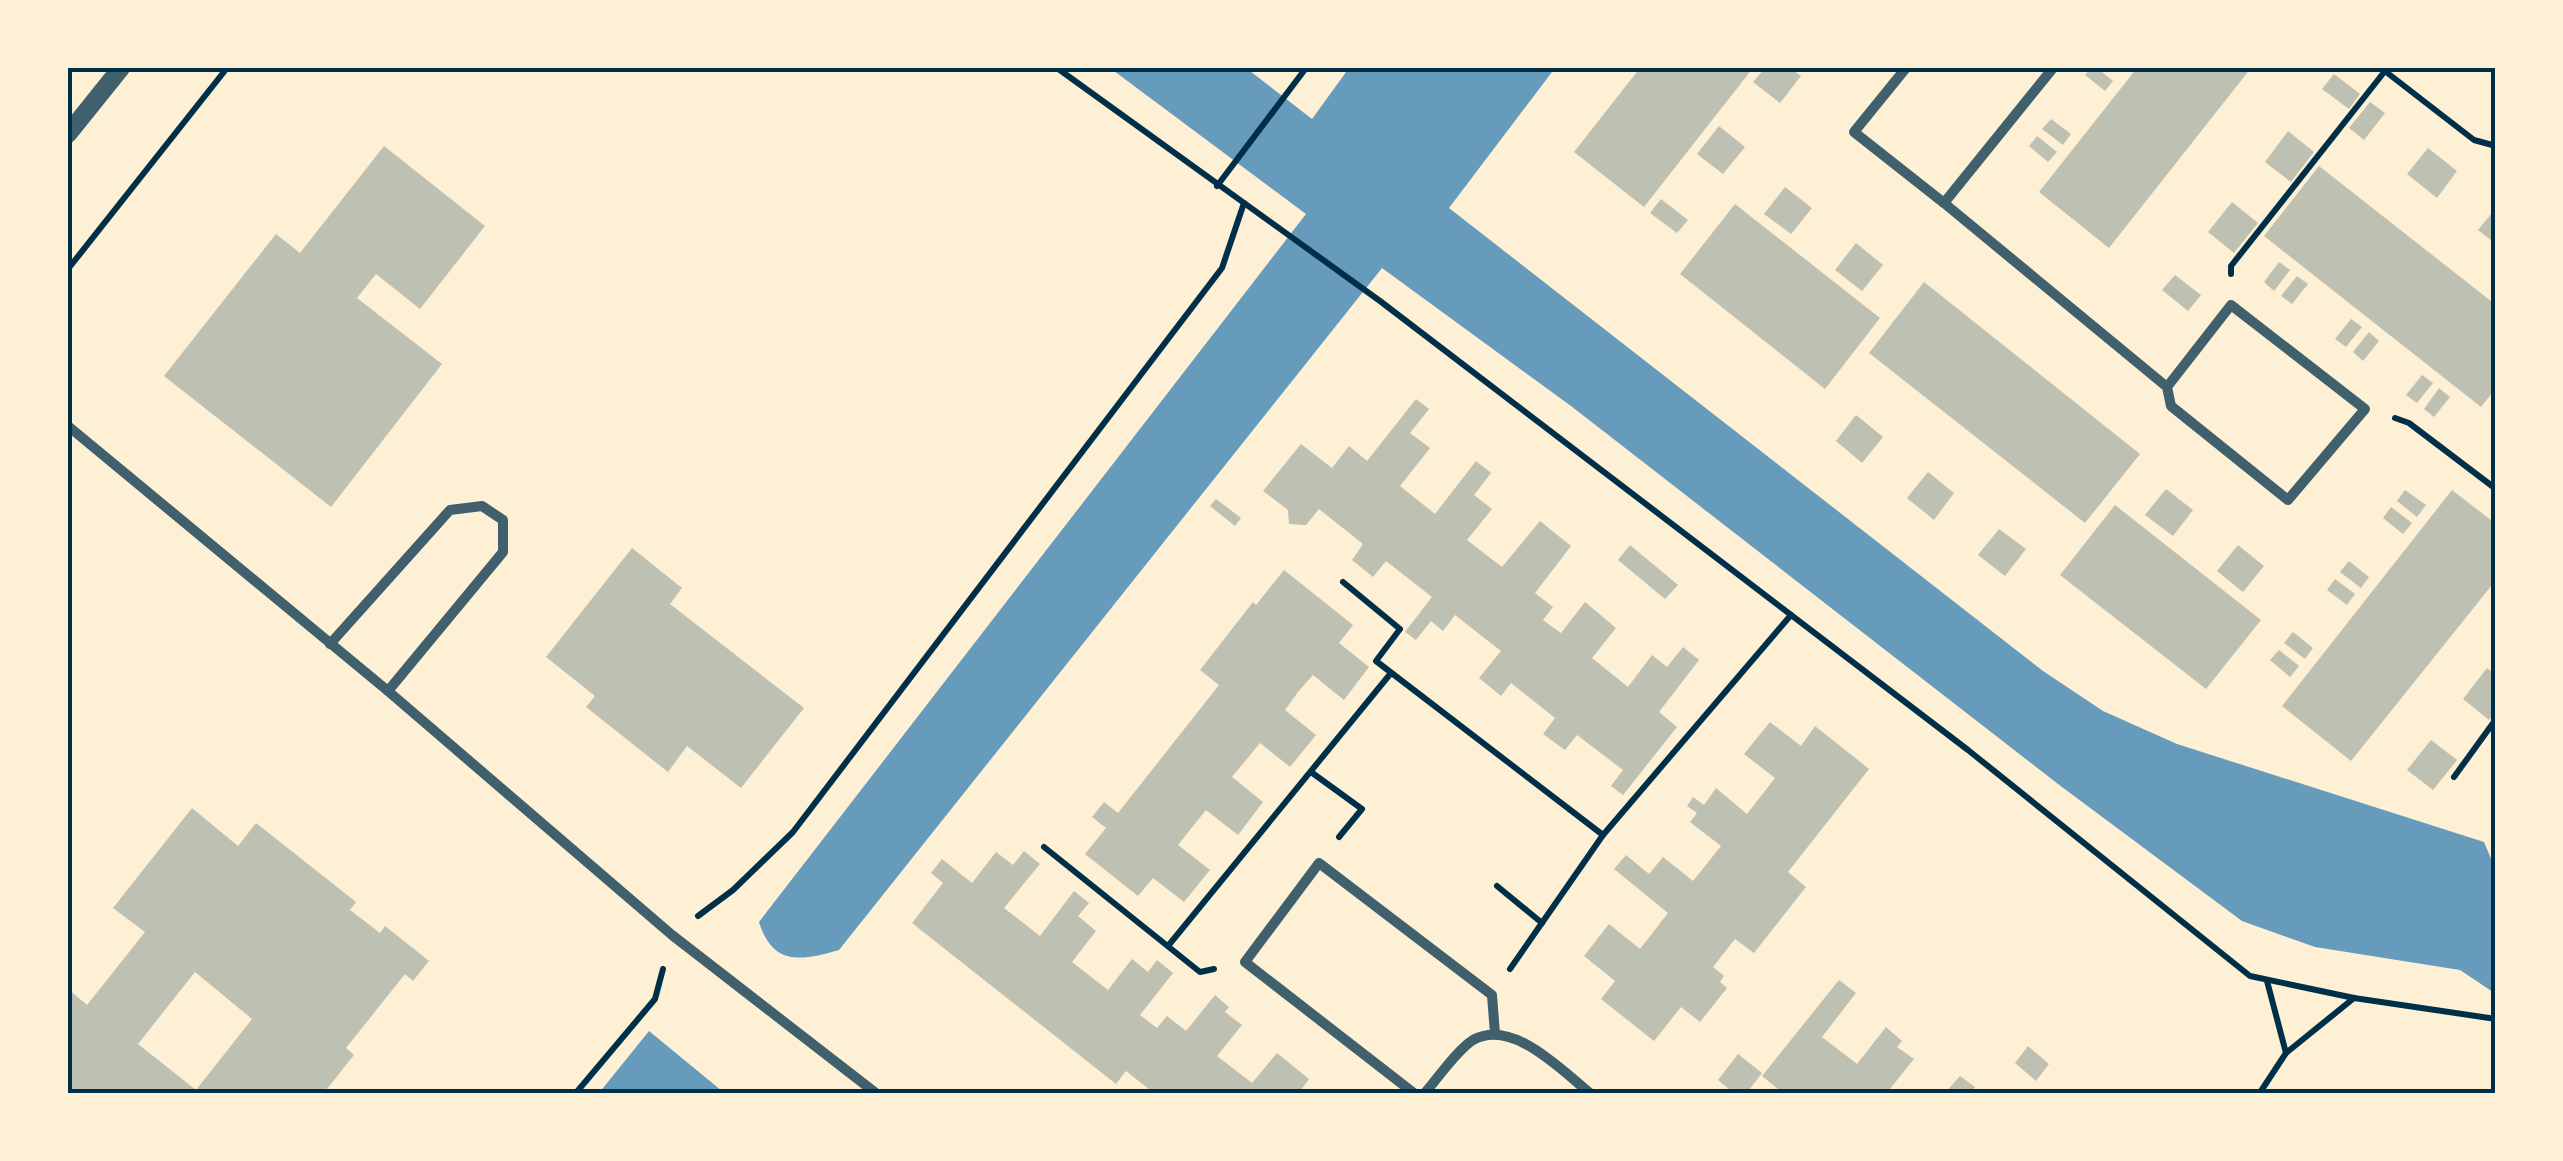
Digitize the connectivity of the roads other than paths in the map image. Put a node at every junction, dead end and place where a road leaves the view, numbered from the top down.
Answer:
1 (121, 68) edge
2 (1906, 68) edge
3 (2053, 68) edge
4 (68, 134) edge
5 (1944, 203) junction
6 (2168, 387) junction
7 (68, 426) edge
8 (330, 644) junction
9 (388, 691) junction
10 (1495, 1034) junction
11 (876, 1094) edge
12 (1415, 1094) edge
13 (1424, 1094) edge
14 (1591, 1094) edge

1 - 4 street
2 - 5 street
3 - 5 street
5 - 6 street
6 - 6 street
7 - 8 street
8 - 9 street
8 - 9 street
9 - 11 street
10 - 12 street
10 - 13 street
10 - 14 street

